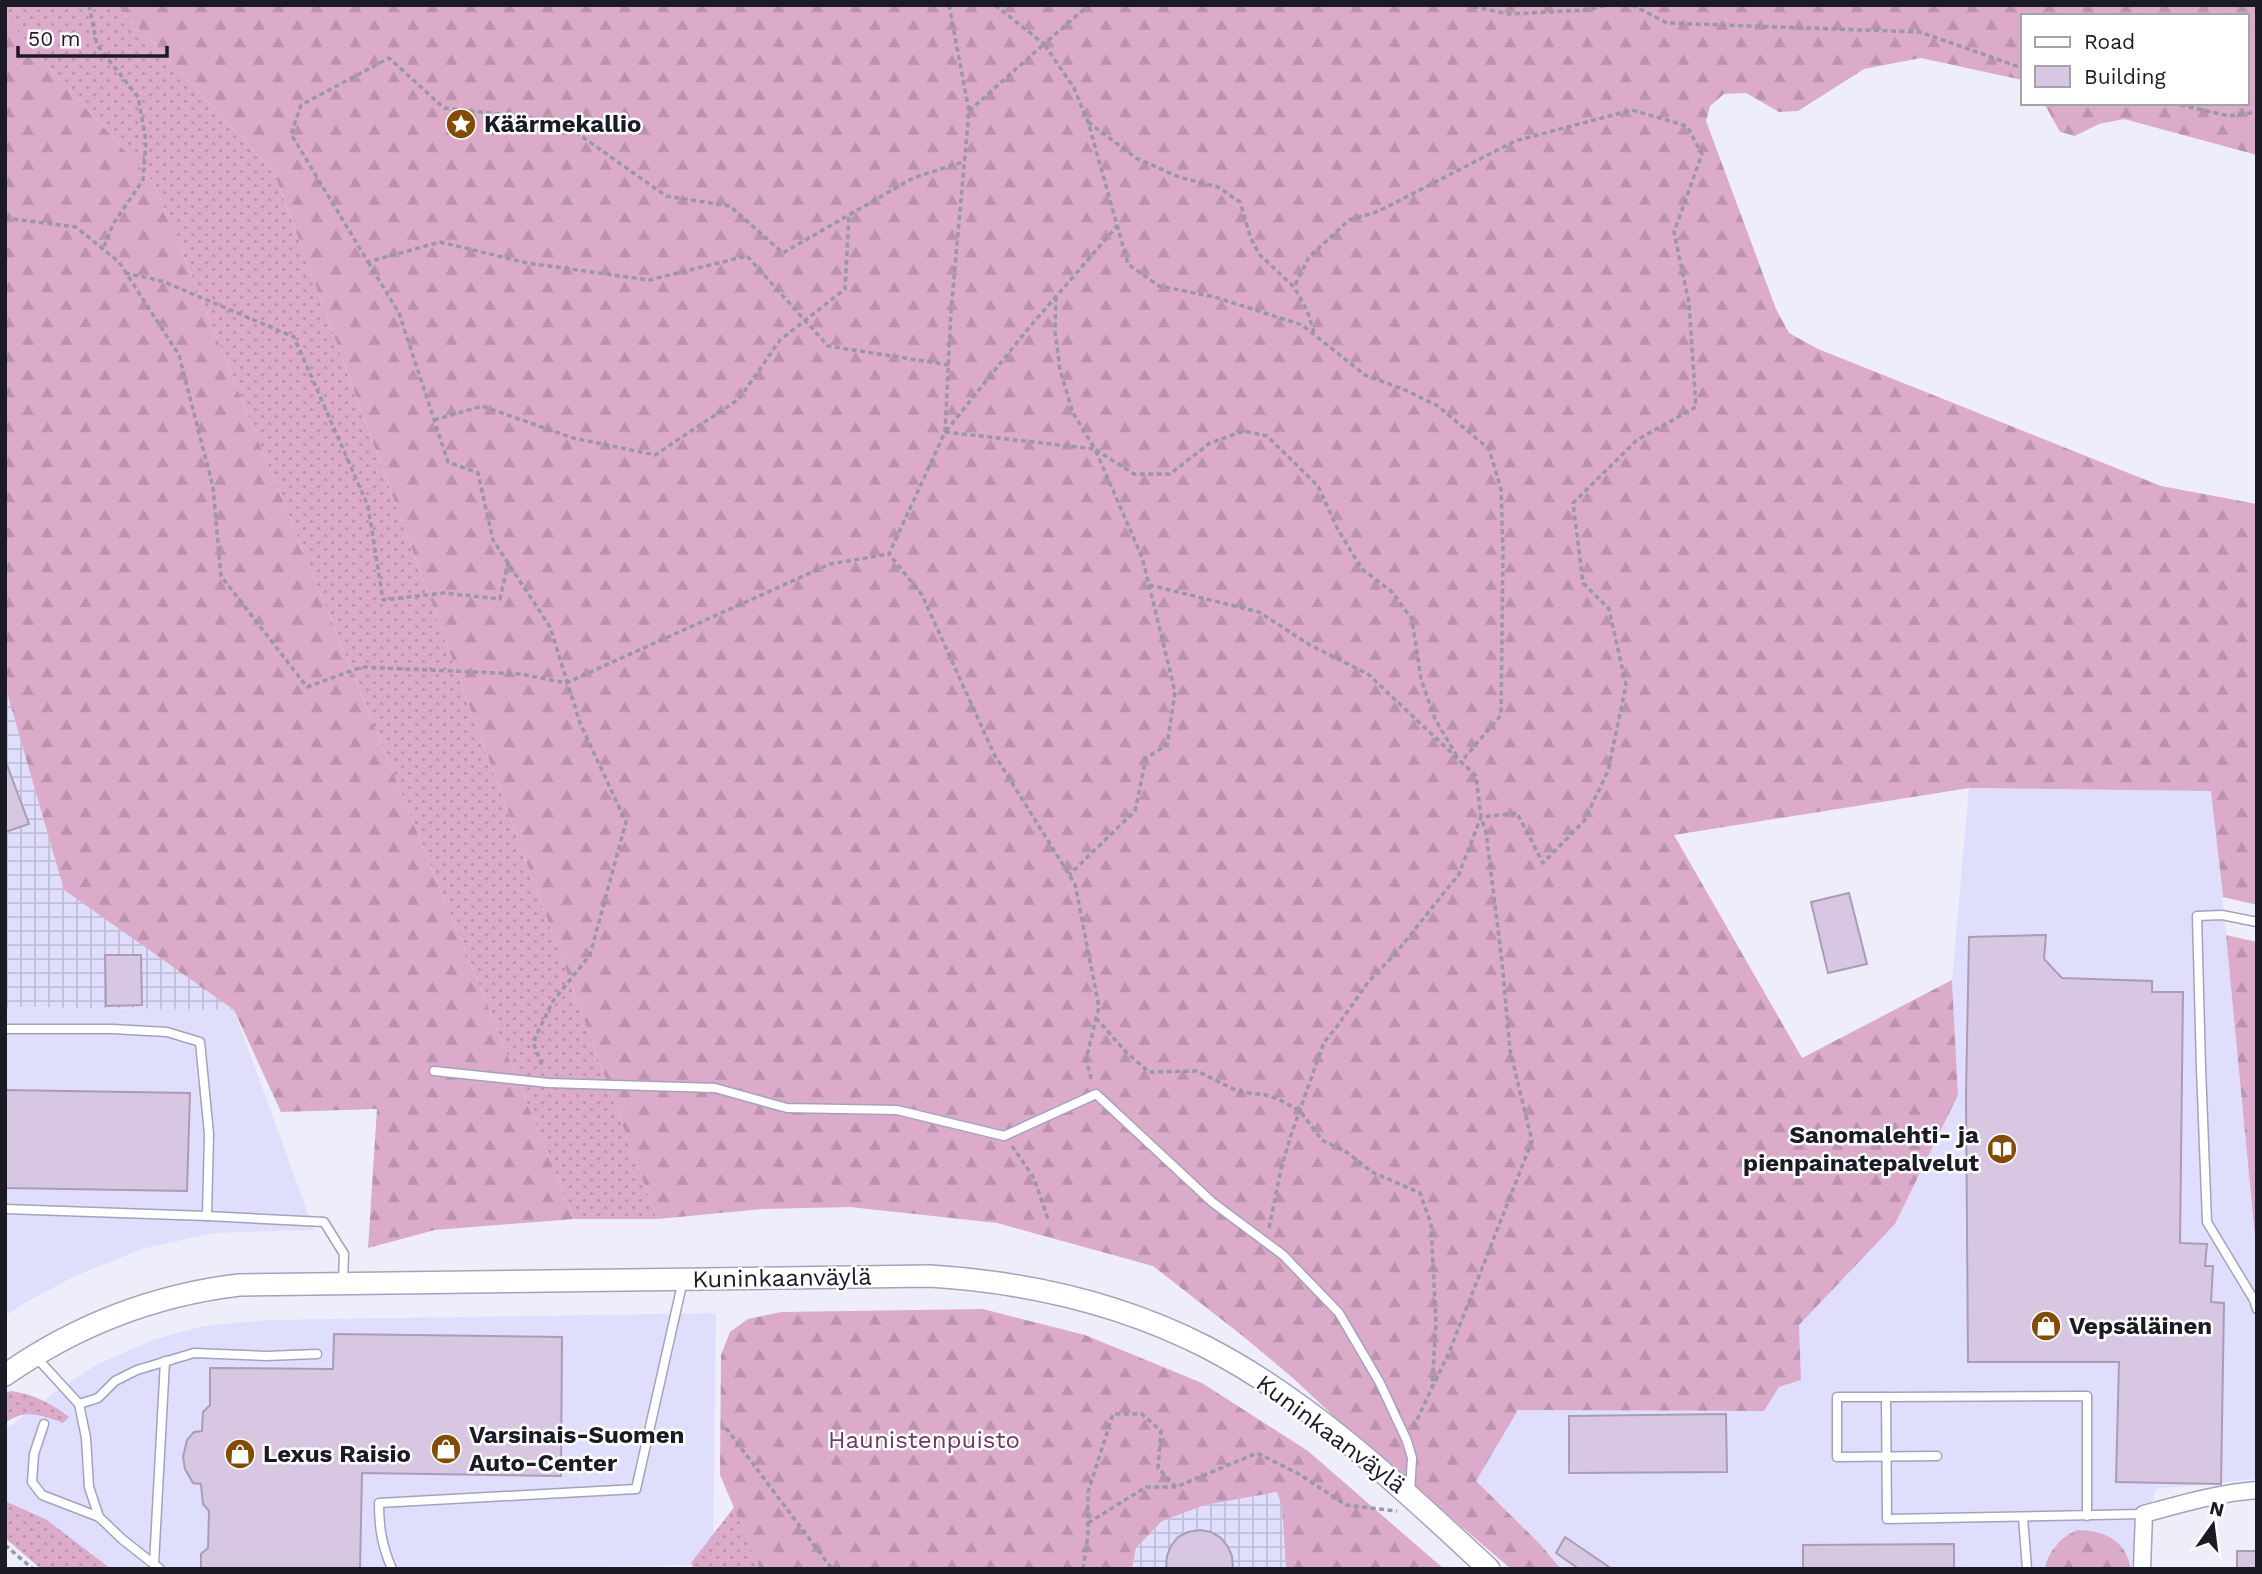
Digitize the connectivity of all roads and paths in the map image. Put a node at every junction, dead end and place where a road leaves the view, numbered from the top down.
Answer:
1 (89, 5) edge
2 (949, 5) edge
3 (995, 5) edge
4 (1089, 5) edge
5 (1465, 5) edge
6 (1606, 5) edge
7 (1632, 5) edge
8 (1044, 44) junction
9 (2021, 68) edge
10 (2181, 105) edge
11 (969, 111) junction
12 (2257, 112) edge
13 (1088, 122) junction
14 (963, 162) junction
15 (849, 215) junction
16 (5, 218) edge
17 (1118, 225) junction
18 (103, 249) junction
19 (368, 262) junction
20 (125, 272) junction
21 (1294, 286) junction
22 (1056, 297) junction
23 (805, 320) junction
24 (1315, 334) junction
25 (949, 365) junction
26 (434, 420) junction
27 (945, 432) junction
28 (1095, 449) junction
29 (889, 554) junction
30 (508, 563) junction
31 (1149, 585) junction
32 (566, 683) junction
33 (1460, 763) junction
34 (1481, 817) junction
35 (1069, 875) junction
36 (2257, 922) edge
37 (1096, 1018) junction
38 (5, 1029) edge
39 (434, 1071) dead end
40 (549, 1083) junction
41 (1096, 1094) junction
42 (1300, 1111) junction
43 (1004, 1136) junction
44 (5, 1209) edge
45 (207, 1216) junction
46 (1048, 1219) dead end
47 (1265, 1243) junction
48 (683, 1280) junction
49 (343, 1283) junction
50 (2257, 1309) edge
51 (317, 1354) dead end
52 (34, 1355) junction
53 (164, 1361) junction
54 (5, 1375) edge
55 (1432, 1388) junction
56 (1886, 1397) junction
57 (79, 1404) junction
58 (44, 1424) dead end
59 (726, 1428) dead end
60 (1407, 1441) junction
61 (1937, 1456) dead end
62 (1886, 1457) junction
63 (1177, 1487) junction
64 (2257, 1490) edge
65 (1404, 1503) junction
66 (2144, 1514) junction
67 (2087, 1516) junction
68 (99, 1517) junction
69 (2023, 1517) junction
70 (1088, 1523) junction
71 (5, 1545) edge
72 (157, 1566) edge
73 (33, 1569) edge
74 (392, 1569) edge
75 (832, 1569) edge
76 (1083, 1569) edge
77 (1489, 1569) edge
78 (2027, 1569) edge
79 (2142, 1569) edge

1 - 18 path
2 - 11 path
3 - 8 path
4 - 8 path
5 - 6 path
7 - 9 path
8 - 11 path
8 - 13 path
10 - 12 path
11 - 14 path
13 - 17 path
13 - 21 path
14 - 15 path
14 - 25 path
15 - 19 path
15 - 23 path
16 - 18 path
17 - 22 path
17 - 24 path
18 - 20 path
19 - 23 path
19 - 26 path
20 - 30 path
20 - 32 path
21 - 24 path
21 - 34 path
22 - 27 path
22 - 28 path
23 - 25 path
23 - 26 path
24 - 33 path
25 - 27 path
26 - 30 path
27 - 28 path
27 - 29 path
28 - 31 path
28 - 33 path
29 - 32 path
29 - 35 path
30 - 32 path
31 - 33 path
31 - 35 path
32 - 40 path
33 - 34 path
34 - 42 path
34 - 55 path
35 - 37 path
36 - 50 lane
37 - 41 path
37 - 42 path
38 - 45 lane
39 - 40 lane
40 - 43 lane
41 - 43 lane
41 - 47 lane
42 - 47 path
42 - 55 path
43 - 46 path
44 - 45 lane
45 - 49 lane
47 - 60 lane
48 - 49 street, Kuninkaanväylä
48 - 65 street, Kuninkaanväylä
48 - 74 lane
49 - 52 street, Kuninkaanväylä
51 - 53 lane
52 - 54 street, Kuninkaanväylä
52 - 57 lane
53 - 57 lane
53 - 72 lane
55 - 60 path
56 - 62 lane
56 - 62 lane
56 - 67 lane
57 - 68 lane
58 - 68 lane
59 - 75 path
60 - 65 lane
61 - 62 lane
62 - 69 lane
63 - 65 path
63 - 70 path
63 - 70 path
64 - 66 street
65 - 77 street, Kuninkaanväylä
66 - 67 lane
66 - 79 street
67 - 69 lane
68 - 72 lane
69 - 78 lane
70 - 76 path
71 - 73 path

